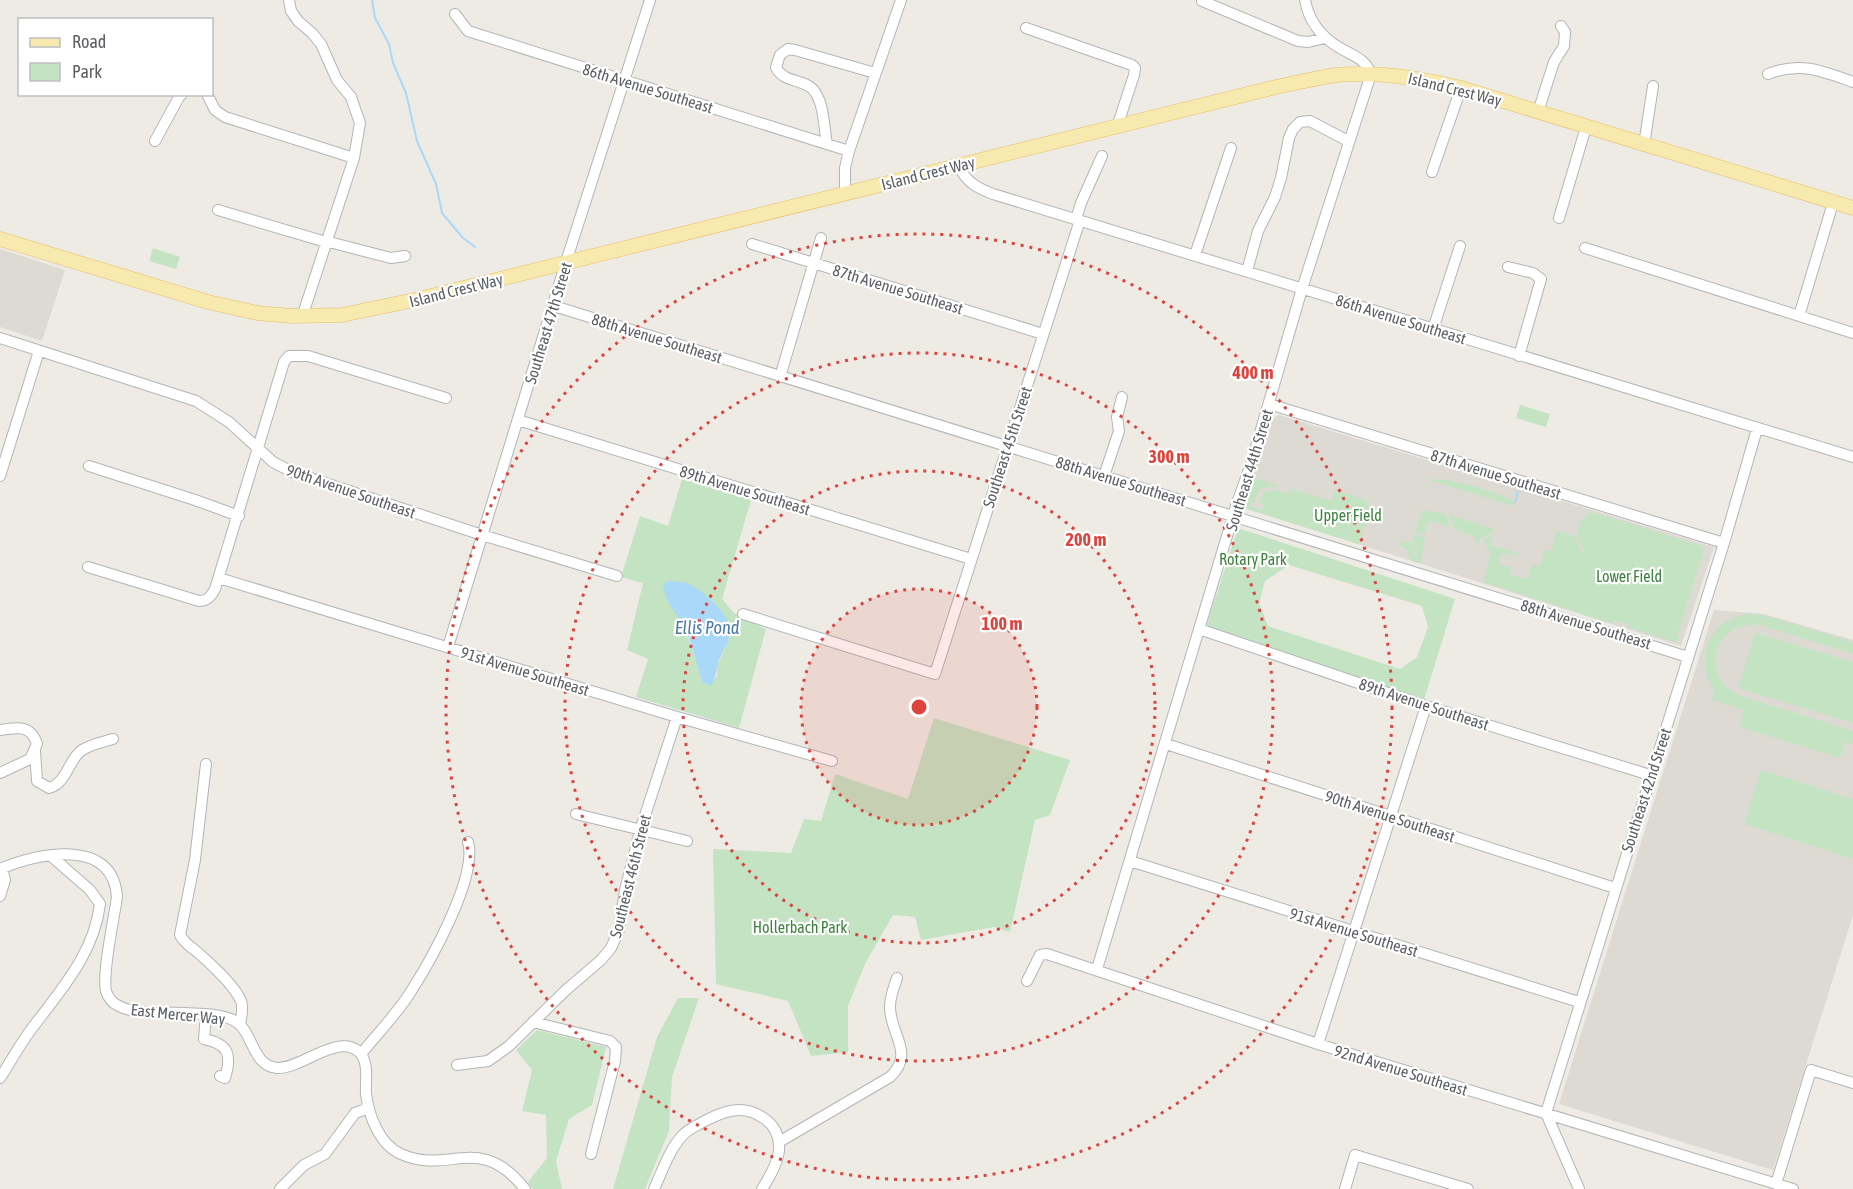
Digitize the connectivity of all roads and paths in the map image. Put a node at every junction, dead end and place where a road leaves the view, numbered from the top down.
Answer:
1 (289, 0) edge
2 (650, 0) edge
3 (901, 0) edge
4 (1305, 0) edge
5 (1202, 1) edge
6 (455, 14) dead end
7 (1561, 26) dead end
8 (1026, 28) dead end
9 (1325, 38) junction
10 (875, 73) junction
11 (1371, 74) junction
12 (1768, 74) dead end
13 (625, 82) junction
14 (1853, 82) edge
15 (1653, 86) dead end
16 (1461, 88) junction
17 (180, 96) edge
18 (208, 96) edge
19 (1538, 112) junction
20 (1117, 127) junction
21 (1586, 127) junction
22 (155, 141) dead end
23 (1348, 141) junction
24 (827, 144) junction
25 (1644, 145) junction
26 (1231, 148) dead end
27 (849, 151) junction
28 (1102, 156) dead end
29 (354, 158) junction
30 (959, 166) junction
31 (1432, 172) dead end
32 (845, 194) junction
33 (1833, 202) junction
34 (1853, 208) edge
35 (218, 210) dead end
36 (1559, 218) dead end
37 (1078, 220) junction
38 (0, 238) edge
39 (821, 238) dead end
40 (326, 242) junction
41 (752, 243) dead end
42 (1460, 246) dead end
43 (1585, 248) dead end
44 (1195, 255) junction
45 (405, 256) dead end
46 (566, 262) junction
47 (814, 263) junction
48 (1508, 267) dead end
49 (1247, 271) junction
50 (1302, 289) junction
51 (554, 306) junction
52 (302, 316) junction
53 (1800, 316) junction
54 (1433, 330) junction
55 (1853, 333) edge
56 (1044, 334) junction
57 (0, 338) edge
58 (39, 351) junction
59 (1519, 356) junction
60 (780, 377) junction
61 (1122, 397) dead end
62 (447, 398) dead end
63 (1269, 404) junction
64 (518, 420) junction
65 (1757, 429) junction
66 (5, 444) edge
67 (1007, 446) junction
68 (258, 450) junction
69 (1853, 457) edge
70 (89, 466) dead end
71 (0, 476) edge
72 (1104, 476) junction
73 (1234, 515) junction
74 (239, 516) junction
75 (482, 535) junction
76 (1724, 543) junction
77 (971, 559) junction
78 (88, 567) dead end
79 (617, 576) dead end
80 (219, 578) junction
81 (742, 614) dead end
82 (1199, 629) junction
83 (448, 647) junction
84 (1688, 657) junction
85 (1426, 706) junction
86 (677, 717) junction
87 (0, 730) edge
88 (113, 739) dead end
89 (1166, 744) junction
90 (35, 751) junction
91 (832, 761) dead end
92 (206, 764) dead end
93 (0, 773) edge
94 (1650, 775) junction
95 (576, 814) dead end
96 (1391, 816) junction
97 (640, 831) junction
98 (687, 841) dead end
99 (468, 842) dead end
100 (51, 856) junction
101 (1130, 861) junction
102 (1, 868) edge
103 (1615, 888) junction
104 (0, 896) edge
105 (1353, 932) junction
106 (1097, 969) junction
107 (897, 978) dead end
108 (1027, 981) dead end
109 (1580, 1002) junction
110 (206, 1014) junction
111 (533, 1022) junction
112 (240, 1025) junction
113 (1318, 1044) junction
114 (361, 1054) junction
115 (457, 1065) dead end
116 (220, 1076) dead end
117 (0, 1078) edge
118 (1853, 1083) edge
119 (369, 1108) junction
120 (1546, 1113) junction
121 (1578, 1123) junction
122 (779, 1142) junction
123 (1562, 1149) junction
124 (591, 1154) dead end
125 (1776, 1184) junction
126 (280, 1189) edge
127 (525, 1189) edge
128 (654, 1189) edge
129 (762, 1189) edge
130 (1345, 1189) edge
131 (1468, 1189) edge
132 (1579, 1189) edge
133 (1793, 1189) edge

1 - 29 street
2 - 13 street, Southeast 47th Street
3 - 10 street
4 - 9 street
5 - 9 street
6 - 13 street, 86th Avenue Southeast
7 - 19 street
8 - 20 street
9 - 11 street
10 - 24 street
10 - 27 street
11 - 16 main road, Island Crest Way
11 - 20 main road, Island Crest Way
11 - 23 street, Southeast 44th Street
12 - 14 street
13 - 24 street, 86th Avenue Southeast
13 - 46 street, Southeast 47th Street
15 - 25 street
16 - 19 main road, Island Crest Way
16 - 31 street
17 - 22 street
18 - 29 street
19 - 21 main road, Island Crest Way
20 - 30 main road, Island Crest Way
21 - 25 main road, Island Crest Way
21 - 36 street
23 - 49 street
23 - 50 street, Southeast 44th Street
24 - 27 street, 86th Avenue Southeast
25 - 33 main road, Island Crest Way
26 - 44 street
27 - 32 street
28 - 37 street, Southeast 45th Street
29 - 40 street
30 - 32 main road, Island Crest Way
30 - 37 street, 86th Avenue Southeast
32 - 46 main road, Island Crest Way
33 - 34 main road, Island Crest Way
33 - 53 street
35 - 40 street
37 - 44 street, 86th Avenue Southeast
37 - 56 street, Southeast 45th Street
38 - 52 main road, Island Crest Way
39 - 47 street
40 - 45 street
40 - 52 street
41 - 47 street, 87th Avenue Southeast
42 - 54 street
43 - 53 street
44 - 49 street, 86th Avenue Southeast
46 - 51 street, Southeast 47th Street
46 - 52 main road, Island Crest Way
47 - 56 street, 87th Avenue Southeast
47 - 60 street
48 - 59 street
49 - 50 street, 86th Avenue Southeast
50 - 54 street, 86th Avenue Southeast
50 - 63 street, Southeast 44th Street
51 - 60 street, 88th Avenue Southeast
51 - 64 street, Southeast 47th Street
53 - 55 street
54 - 59 street, 86th Avenue Southeast
56 - 67 street, Southeast 45th Street
57 - 58 street, 90th Avenue Southeast
58 - 66 street
58 - 68 street, 90th Avenue Southeast
59 - 65 street, 86th Avenue Southeast
60 - 67 street, 88th Avenue Southeast
61 - 72 street
62 - 68 street
63 - 73 street, Southeast 44th Street
63 - 76 street, 87th Avenue Southeast
64 - 75 street, Southeast 47th Street
64 - 77 street, 89th Avenue Southeast
65 - 69 street, 86th Avenue Southeast
65 - 76 street, Southeast 42nd Street
66 - 71 street
67 - 72 street, 88th Avenue Southeast
67 - 77 street, Southeast 45th Street
68 - 74 street
68 - 75 street, 90th Avenue Southeast
70 - 74 street
72 - 73 street, 88th Avenue Southeast
73 - 82 street, Southeast 44th Street
73 - 84 street, 88th Avenue Southeast
74 - 80 street
75 - 79 street, 90th Avenue Southeast
75 - 83 street, Southeast 47th Street
76 - 84 street, Southeast 42nd Street
77 - 81 street, Southeast 45th Street
78 - 80 street
80 - 83 street, 91st Avenue Southeast
82 - 85 street, 89th Avenue Southeast
82 - 89 street, Southeast 44th Street
83 - 86 street, 91st Avenue Southeast
84 - 94 street, Southeast 42nd Street
85 - 94 street, 89th Avenue Southeast
85 - 96 street
86 - 91 street, 91st Avenue Southeast
86 - 97 street, Southeast 46th Street
87 - 90 street
88 - 90 street
89 - 96 street, 90th Avenue Southeast
89 - 101 street, Southeast 44th Street
90 - 93 street
92 - 112 street
94 - 103 street, Southeast 42nd Street
95 - 97 street
96 - 103 street, 90th Avenue Southeast
96 - 105 street
97 - 98 street
97 - 111 street, Southeast 46th Street
99 - 114 street
100 - 102 street, East Mercer Way
100 - 110 street, East Mercer Way
100 - 117 street
101 - 105 street, 91st Avenue Southeast
101 - 106 street, Southeast 44th Street
102 - 104 street
103 - 109 street, Southeast 42nd Street
105 - 109 street, 91st Avenue Southeast
105 - 113 street
106 - 108 street, 92nd Avenue Southeast
106 - 113 street, 92nd Avenue Southeast
107 - 122 street
109 - 120 street, Southeast 42nd Street
110 - 112 street, East Mercer Way
110 - 116 street
111 - 115 street, Southeast 46th Street
111 - 124 street
112 - 114 street, East Mercer Way
113 - 120 street, 92nd Avenue Southeast
114 - 119 street
118 - 125 street
119 - 126 street
119 - 127 street
120 - 121 street, 92nd Avenue Southeast
120 - 123 street
121 - 123 street
121 - 125 street, 92nd Avenue Southeast
122 - 128 street
122 - 129 street
123 - 132 street
125 - 133 street, 92nd Avenue Southeast
130 - 131 street

